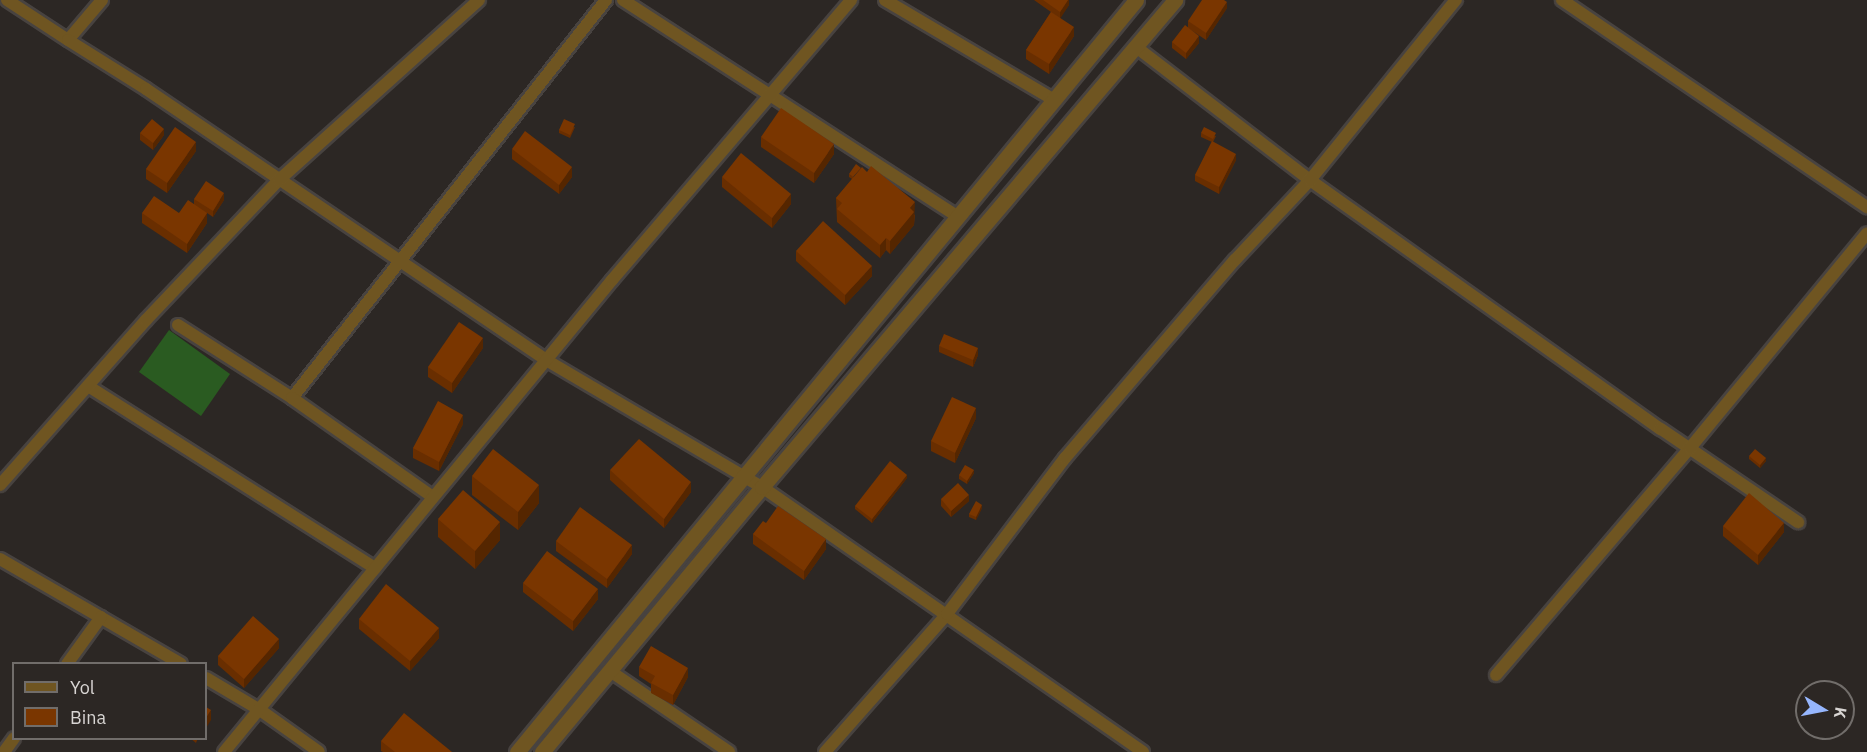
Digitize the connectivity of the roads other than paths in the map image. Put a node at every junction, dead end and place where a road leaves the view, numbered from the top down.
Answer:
1 (7, 0) edge
2 (102, 0) edge
3 (479, 0) edge
4 (606, 0) edge
5 (623, 0) edge
6 (850, 0) edge
7 (885, 0) edge
8 (1136, 0) edge
9 (1175, 0) edge
10 (1456, 0) edge
11 (1562, 0) edge
12 (68, 40) junction
13 (1136, 47) junction
14 (771, 96) junction
15 (1054, 100) junction
16 (279, 180) junction
17 (1310, 180) junction
18 (1867, 207) edge
19 (958, 217) junction
20 (1867, 233) edge
21 (401, 263) junction
22 (178, 325) dead end
23 (546, 360) junction
24 (88, 386) junction
25 (292, 398) junction
26 (1690, 448) junction
27 (745, 478) junction
28 (0, 485) edge
29 (762, 487) junction
30 (433, 497) junction
31 (1798, 522) dead end
32 (0, 559) edge
33 (375, 568) junction
34 (947, 614) junction
35 (101, 616) junction
36 (68, 662) edge
37 (179, 662) edge
38 (610, 670) junction
39 (1496, 675) dead end
40 (207, 679) edge
41 (260, 710) junction
42 (224, 752) edge
43 (319, 752) edge
44 (517, 752) edge
45 (542, 752) edge
46 (729, 752) edge
47 (825, 752) edge
48 (1143, 752) edge

1 - 12 street
2 - 12 street
3 - 16 street
4 - 21 street
5 - 14 street
6 - 14 street
7 - 15 street
8 - 15 street
9 - 13 street
10 - 17 street
11 - 18 street
12 - 16 street
13 - 17 street
13 - 29 street
14 - 19 street
14 - 23 street
15 - 19 street
16 - 21 street
16 - 24 street
17 - 26 street
17 - 34 street
19 - 27 street
20 - 26 street
21 - 23 street
21 - 25 street
22 - 25 street
23 - 27 street
23 - 30 street
24 - 28 street
24 - 33 street
25 - 30 street
26 - 31 street
26 - 39 street
27 - 29 street
27 - 44 street
29 - 34 street
29 - 38 street
30 - 33 street
32 - 35 street
33 - 41 street
34 - 47 street
34 - 48 street
35 - 36 street
35 - 37 street
38 - 45 street
38 - 46 street
40 - 41 street
41 - 42 street
41 - 43 street

